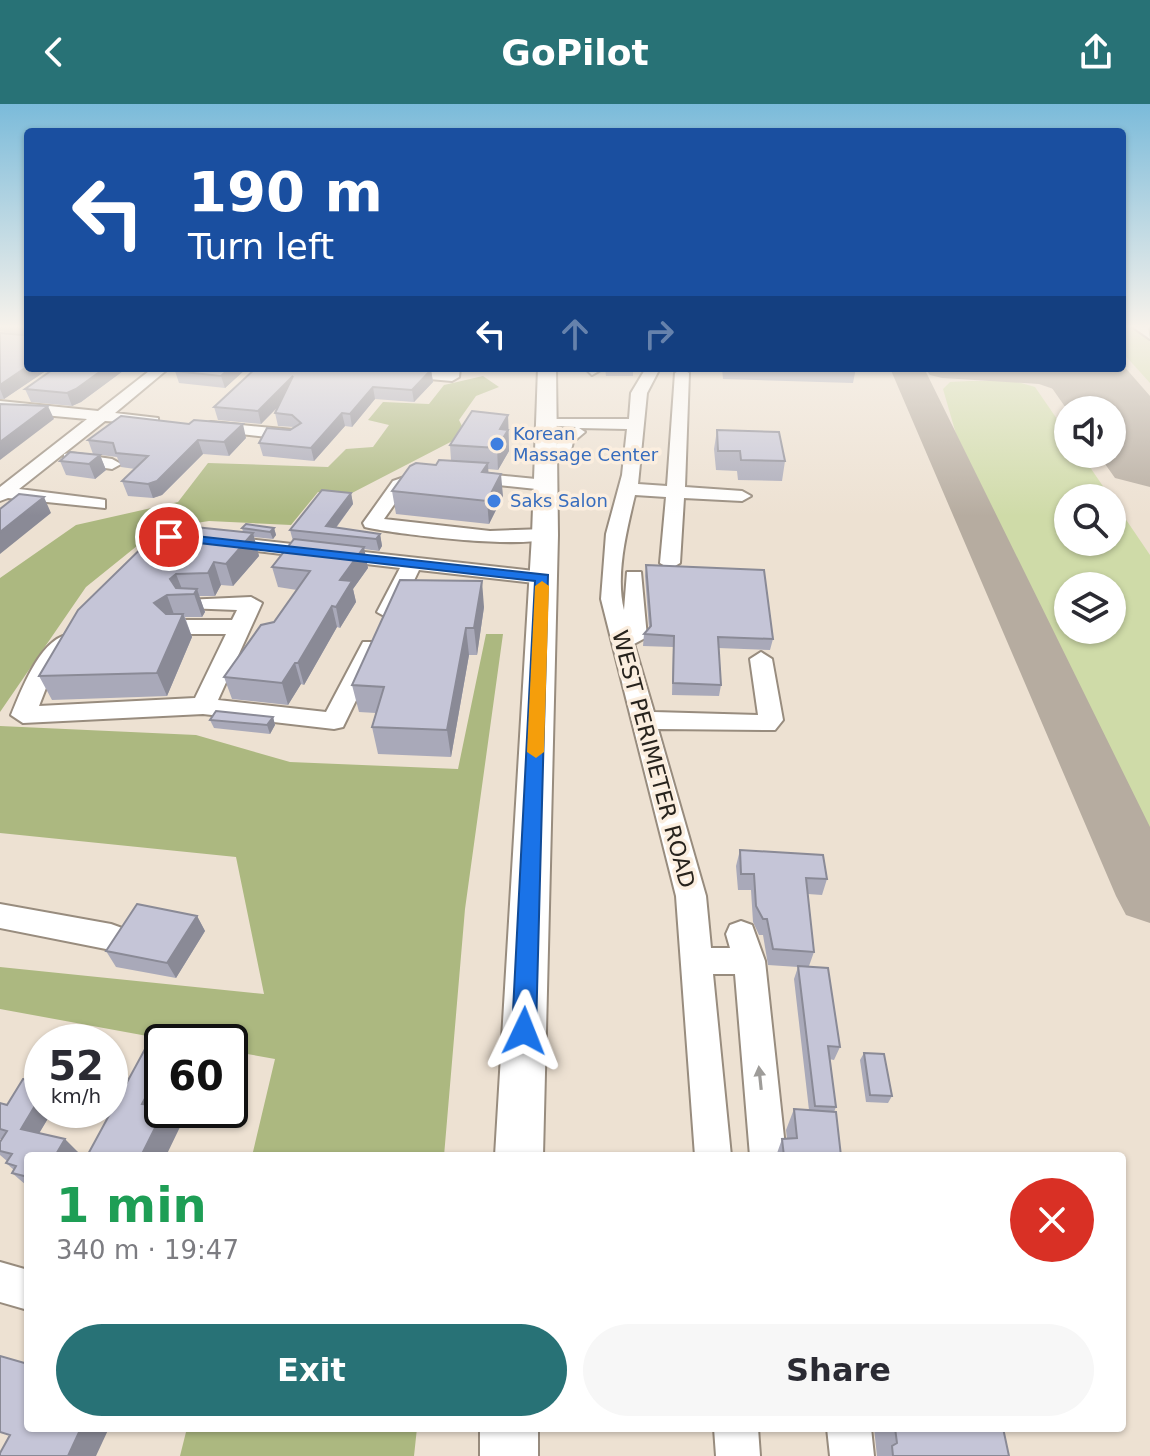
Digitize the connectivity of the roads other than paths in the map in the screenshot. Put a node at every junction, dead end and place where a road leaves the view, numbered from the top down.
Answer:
1 (134, 390) edge
2 (547, 390) edge
3 (641, 390) edge
4 (683, 390) edge
5 (31, 391) edge
6 (3, 408) edge
7 (215, 410) edge
8 (102, 416) junction
9 (171, 423) edge
10 (547, 427) junction
11 (635, 428) junction
12 (577, 432) junction
13 (293, 435) edge
14 (50, 456) junction
15 (112, 464) dead end
16 (546, 473) junction
17 (628, 489) junction
18 (674, 492) junction
19 (1, 494) edge
20 (742, 496) dead end
21 (99, 504) dead end
22 (545, 535) junction
23 (199, 540) edge
24 (670, 563) edge
25 (408, 572) junction
26 (634, 576) dead end
27 (542, 586) junction
28 (192, 604) edge
29 (177, 627) edge
30 (240, 627) junction
31 (77, 628) edge
32 (621, 639) junction
33 (761, 659) dead end
34 (203, 706) junction
35 (642, 720) junction
36 (0, 916) edge
37 (111, 937) edge
38 (697, 961) junction
39 (519, 1152) edge
40 (713, 1152) edge
41 (768, 1152) edge
42 (0, 1282) edge
43 (24, 1289) edge
44 (509, 1432) edge
45 (736, 1432) edge
46 (849, 1432) edge
47 (509, 1456) edge
48 (738, 1456) edge
49 (852, 1456) edge

1 - 8 street
2 - 10 main road
3 - 11 street, WEST PERIMETER ROAD
4 - 18 street
5 - 6 street
6 - 8 street
7 - 13 street
8 - 9 street
8 - 14 street
10 - 11 street
10 - 12 street
10 - 16 main road
11 - 12 street
11 - 17 street, WEST PERIMETER ROAD
12 - 16 street
14 - 15 street
14 - 19 street
16 - 22 main road
16 - 22 street
17 - 18 street
17 - 32 street, WEST PERIMETER ROAD
18 - 20 street
18 - 24 street
19 - 21 street
22 - 27 main road
23 - 25 street
25 - 27 street
25 - 34 street
26 - 32 street
27 - 39 main road
28 - 30 street
29 - 30 street
30 - 34 street
31 - 34 street
32 - 35 street, WEST PERIMETER ROAD
33 - 35 street
35 - 38 street, WEST PERIMETER ROAD
36 - 37 street
38 - 40 street, WEST PERIMETER ROAD
41 -> 38 street
42 - 43 street
44 - 47 main road
45 - 48 street
46 - 49 street

